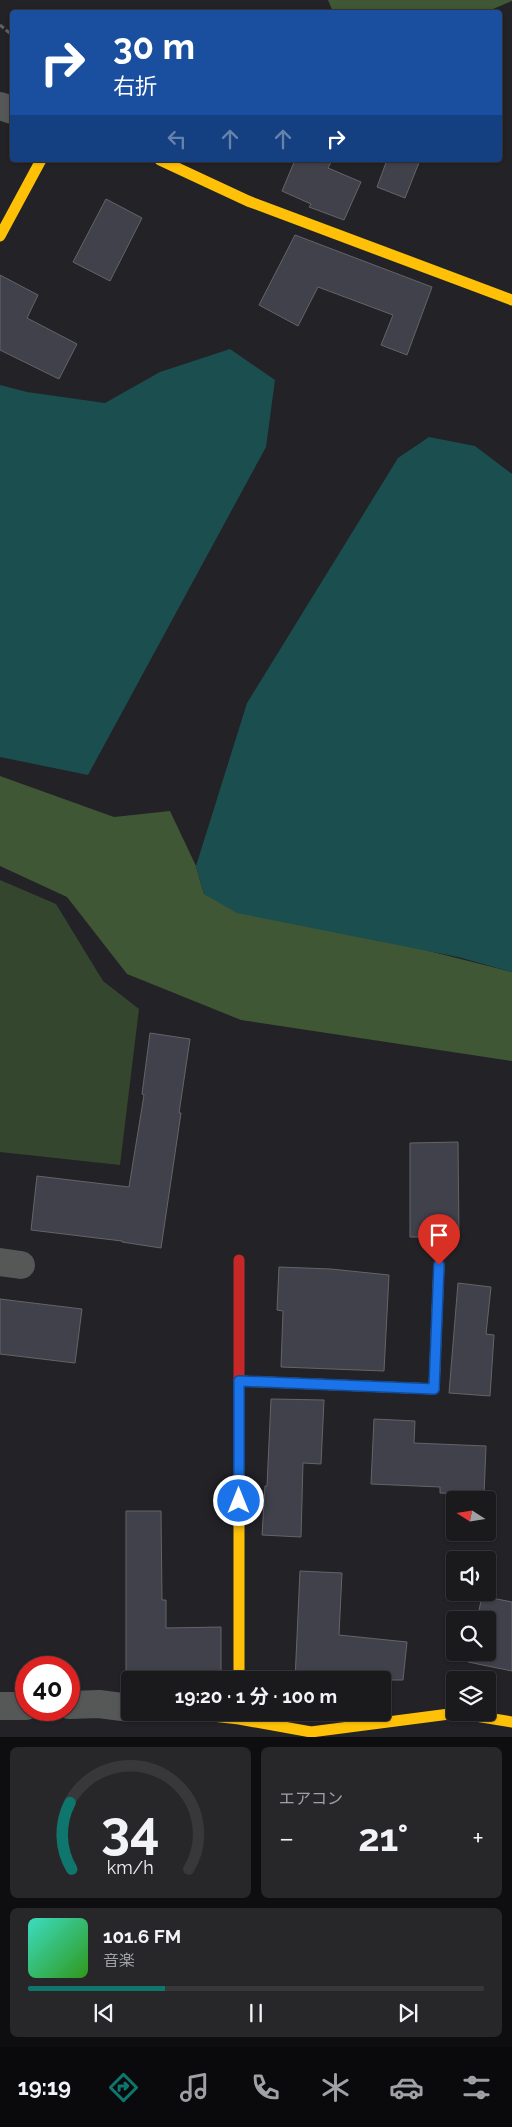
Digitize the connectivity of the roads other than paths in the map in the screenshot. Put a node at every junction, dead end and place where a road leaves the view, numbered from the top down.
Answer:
1 (41, 162) edge
2 (164, 162) edge
3 (0, 236) edge
4 (512, 300) edge
5 (239, 1260) dead end
6 (439, 1265) dead end
7 (239, 1381) junction
8 (239, 1671) edge
9 (80, 1705) edge
10 (0, 1706) edge
11 (15, 1706) edge
12 (121, 1707) edge
13 (262, 1721) edge
14 (512, 1722) edge

1 - 3 street
2 - 4 street
5 - 7 street
6 - 7 street
7 - 8 street
9 - 12 street
10 - 11 street
13 - 14 street

